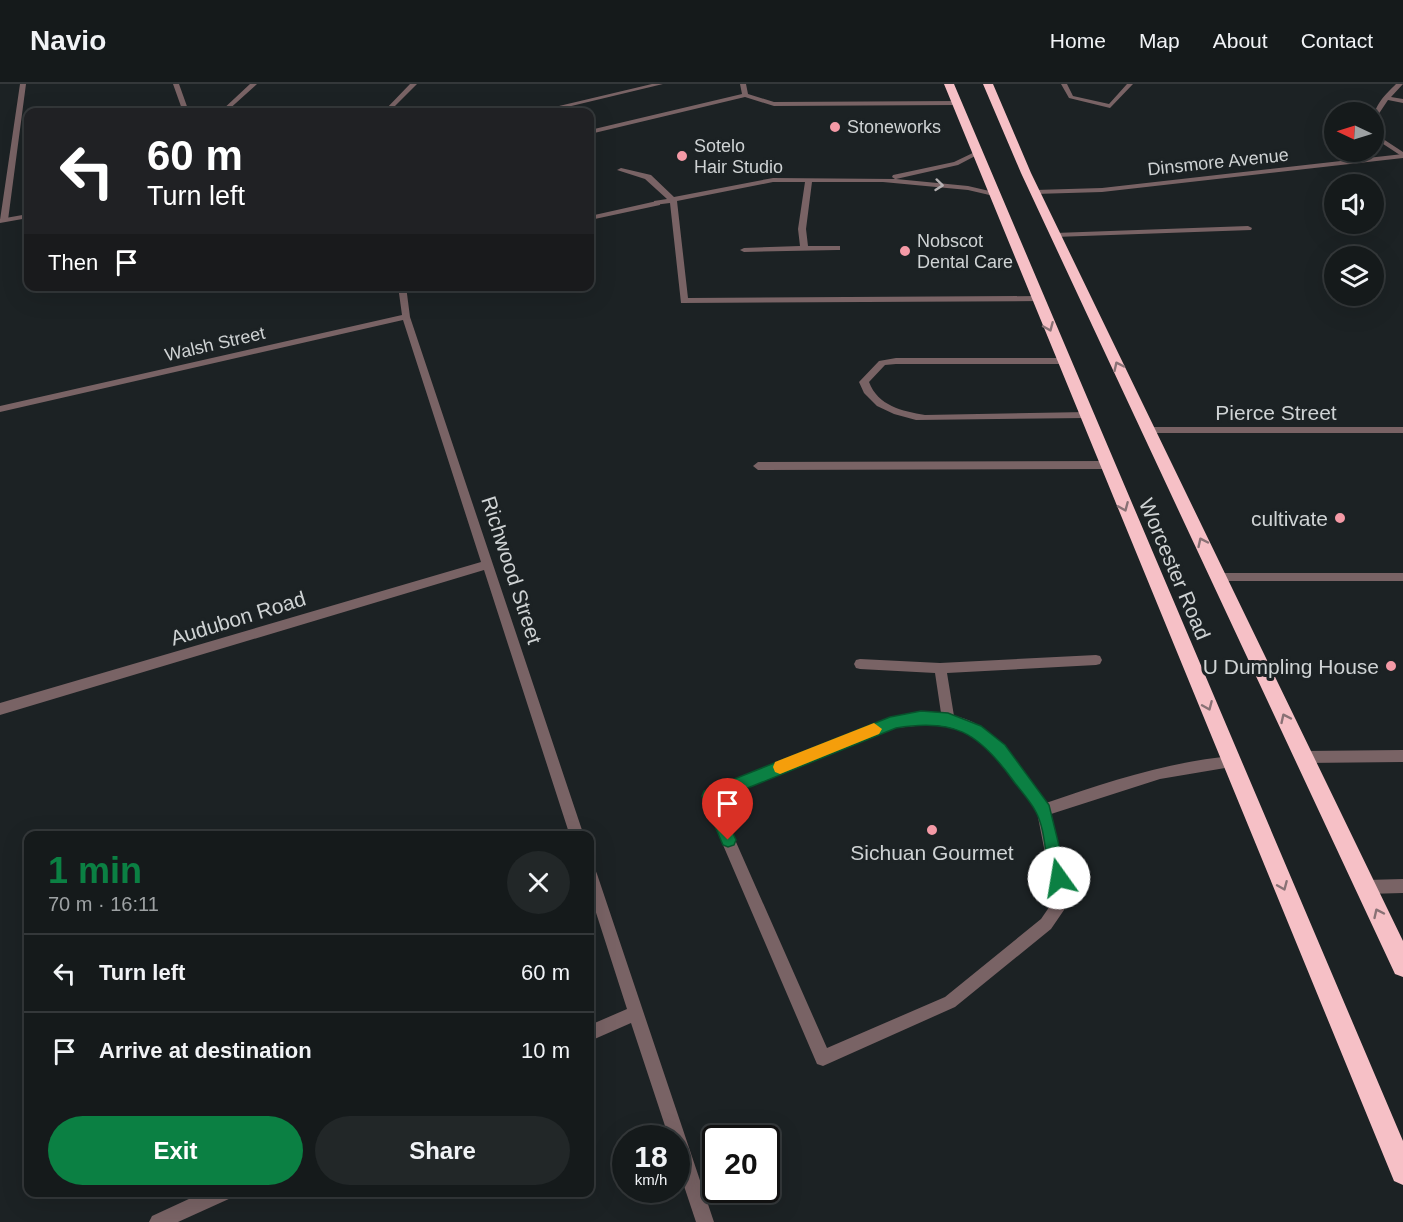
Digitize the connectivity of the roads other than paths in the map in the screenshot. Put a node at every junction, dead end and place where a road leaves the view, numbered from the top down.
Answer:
1 (23, 84) edge
2 (176, 84) edge
3 (254, 84) edge
4 (414, 84) edge
5 (660, 84) edge
6 (743, 84) edge
7 (949, 84) edge
8 (988, 84) edge
9 (1064, 84) edge
10 (1130, 84) edge
11 (1400, 84) edge
12 (745, 95) junction
13 (1386, 98) junction
14 (1403, 101) edge
15 (1383, 102) edge
16 (957, 103) junction
17 (185, 108) edge
18 (227, 108) edge
19 (390, 108) edge
20 (559, 108) edge
21 (594, 131) edge
22 (1384, 142) edge
23 (977, 153) junction
24 (1403, 155) edge
25 (621, 170) dead end
26 (809, 180) junction
27 (883, 180) junction
28 (1035, 192) junction
29 (995, 195) junction
30 (672, 200) junction
31 (24, 217) edge
32 (594, 217) edge
33 (2, 220) edge
34 (1248, 228) dead end
35 (1055, 235) junction
36 (837, 248) dead end
37 (804, 249) junction
38 (744, 250) dead end
39 (403, 291) edge
40 (1038, 299) junction
41 (406, 317) junction
42 (1064, 361) junction
43 (0, 409) edge
44 (1087, 415) junction
45 (1149, 430) junction
46 (1403, 430) edge
47 (1107, 465) junction
48 (758, 466) dead end
49 (488, 564) junction
50 (1219, 577) junction
51 (1403, 577) edge
52 (1096, 660) dead end
53 (860, 664) dead end
54 (940, 668) junction
55 (0, 709) edge
56 (948, 719) junction
57 (1403, 756) edge
58 (1304, 757) junction
59 (1232, 762) junction
60 (1044, 810) junction
61 (575, 831) edge
62 (594, 886) edge
63 (1403, 886) edge
64 (1366, 887) junction
65 (1403, 966) edge
66 (635, 1013) junction
67 (594, 1031) edge
68 (1403, 1172) edge
69 (214, 1197) edge
70 (158, 1222) edge
71 (705, 1222) edge

1 - 33 street
2 - 17 street
3 - 18 street
4 - 19 street
5 - 20 street
6 - 12 street
7 - 16 highway, Worcester Road
8 - 28 highway, Worcester Road
9 - 10 street
11 - 13 street
12 - 16 street
12 - 21 street
13 - 14 street
13 - 15 street
16 - 23 highway, Worcester Road
22 - 24 street
23 - 27 street
23 - 29 highway, Worcester Road
24 - 28 street, Dinsmore Avenue
25 - 30 street
26 - 27 street
26 - 30 street
26 - 37 street
27 -> 29 street
28 - 35 highway, Worcester Road
29 - 40 highway, Worcester Road
30 - 32 street
30 - 40 street
31 - 33 street
34 - 35 street
45 -> 35 highway, Worcester Road
36 - 37 street
37 - 38 street
39 - 41 street
40 -> 42 highway, Worcester Road
41 - 43 street, Walsh Street
41 - 49 street, Richwood Street
42 - 44 highway, Worcester Road
42 - 44 street
44 - 47 highway, Worcester Road
45 - 46 street, Pierce Street
50 -> 45 highway, Worcester Road
47 - 48 street
47 -> 59 highway, Worcester Road
49 - 55 street, Audubon Road
49 - 61 street, Richwood Street
50 - 51 street
58 -> 50 highway, Worcester Road
52 - 54 street
53 - 54 street
54 - 56 street
56 - 60 street
56 - 60 street
57 - 58 street
58 - 64 highway, Worcester Road
59 - 60 street
59 -> 68 highway, Worcester Road
62 - 66 street
63 - 64 street
65 -> 64 highway, Worcester Road
66 - 67 street
66 - 71 street
69 - 70 street

